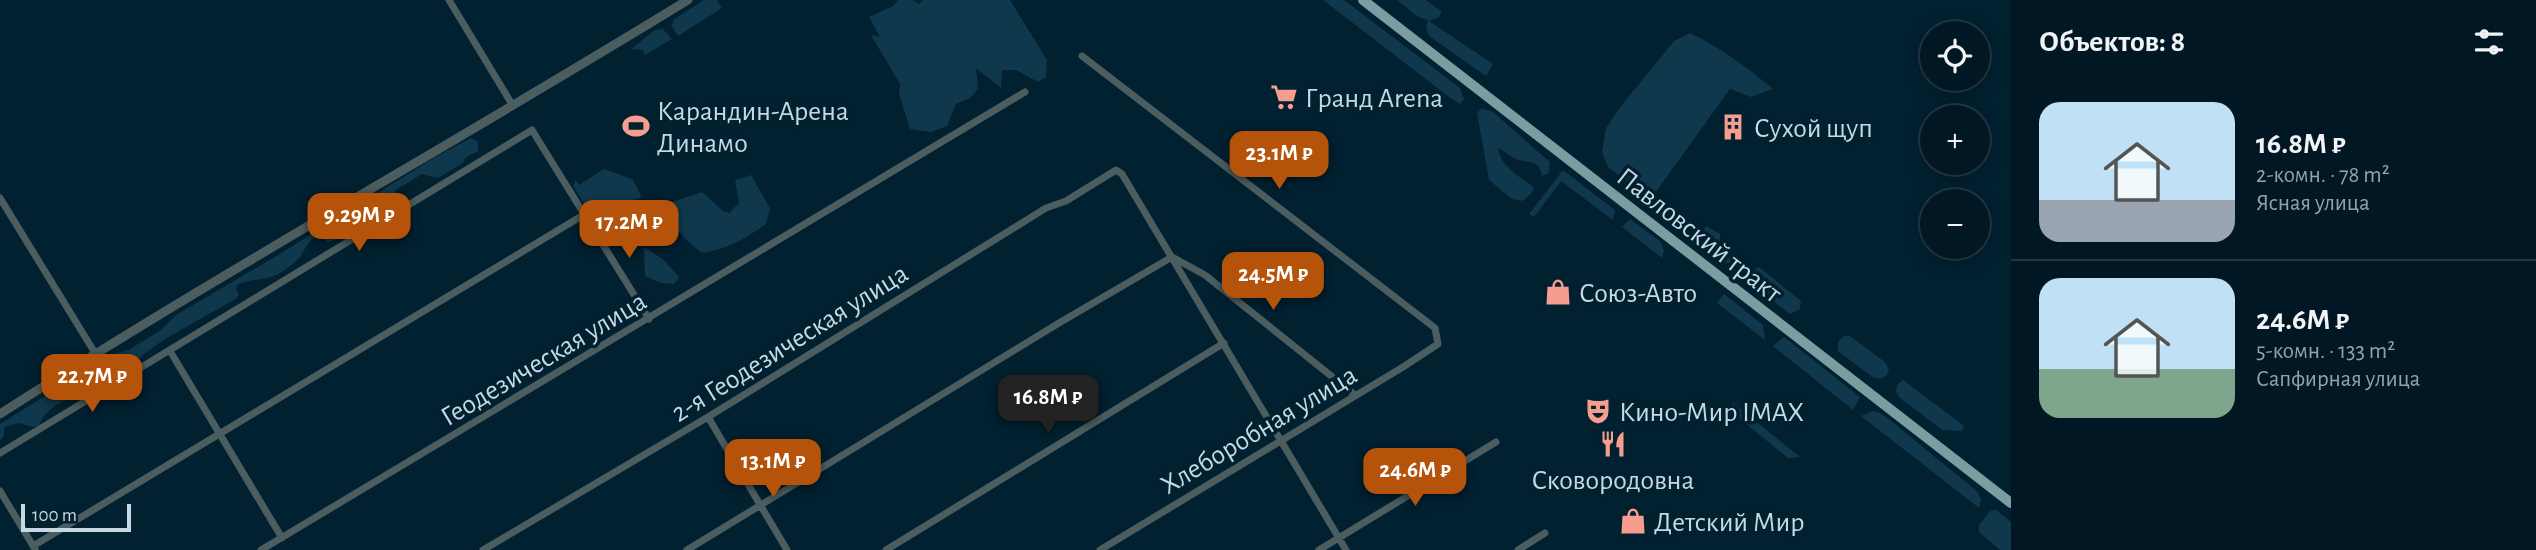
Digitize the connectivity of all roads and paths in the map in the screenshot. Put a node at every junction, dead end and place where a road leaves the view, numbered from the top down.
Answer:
1 (449, 0) edge
2 (688, 0) edge
3 (1363, 0) edge
4 (1082, 57) dead end
5 (1025, 92) dead end
6 (513, 106) junction
7 (0, 198) edge
8 (585, 214) junction
9 (1172, 257) junction
10 (649, 319) junction
11 (1224, 343) junction
12 (170, 351) junction
13 (95, 353) junction
14 (1355, 396) junction
15 (0, 414) edge
16 (708, 417) junction
17 (219, 435) junction
18 (1280, 440) junction
19 (1496, 442) dead end
20 (0, 453) edge
21 (0, 491) edge
22 (2011, 503) edge
23 (761, 506) junction
24 (1545, 533) dead end
25 (282, 538) junction
26 (1339, 538) junction
27 (34, 548) edge
28 (261, 550) edge
29 (483, 550) edge
30 (687, 550) edge
31 (787, 550) edge
32 (886, 550) edge
33 (1100, 550) edge
34 (1319, 550) edge
35 (1346, 550) edge
36 (1518, 550) edge

1 - 6 street
2 - 6 street
3 - 22 main road, Павловский тракт
4 - 14 street, Хлеборобная улица
5 - 10 street, Геодезическая улица
6 - 13 street
7 - 13 street
8 - 10 street
8 - 12 street
8 - 17 street
9 - 11 street
9 - 14 street
9 - 16 street, 2-я Геодезическая улица
9 - 23 street
10 - 25 street, Геодезическая улица
11 - 18 street
11 - 32 street
12 - 17 street
12 - 20 street
13 - 15 street
14 - 18 street, Хлеборобная улица
16 - 23 street
16 - 29 street, 2-я Геодезическая улица
17 - 25 street
17 - 27 street
18 - 26 street
18 - 33 street, Хлеборобная улица
19 - 26 street
21 - 27 street
23 - 30 street
23 - 31 street
24 - 36 street
25 - 28 street, Геодезическая улица
26 - 34 street
26 - 35 street

